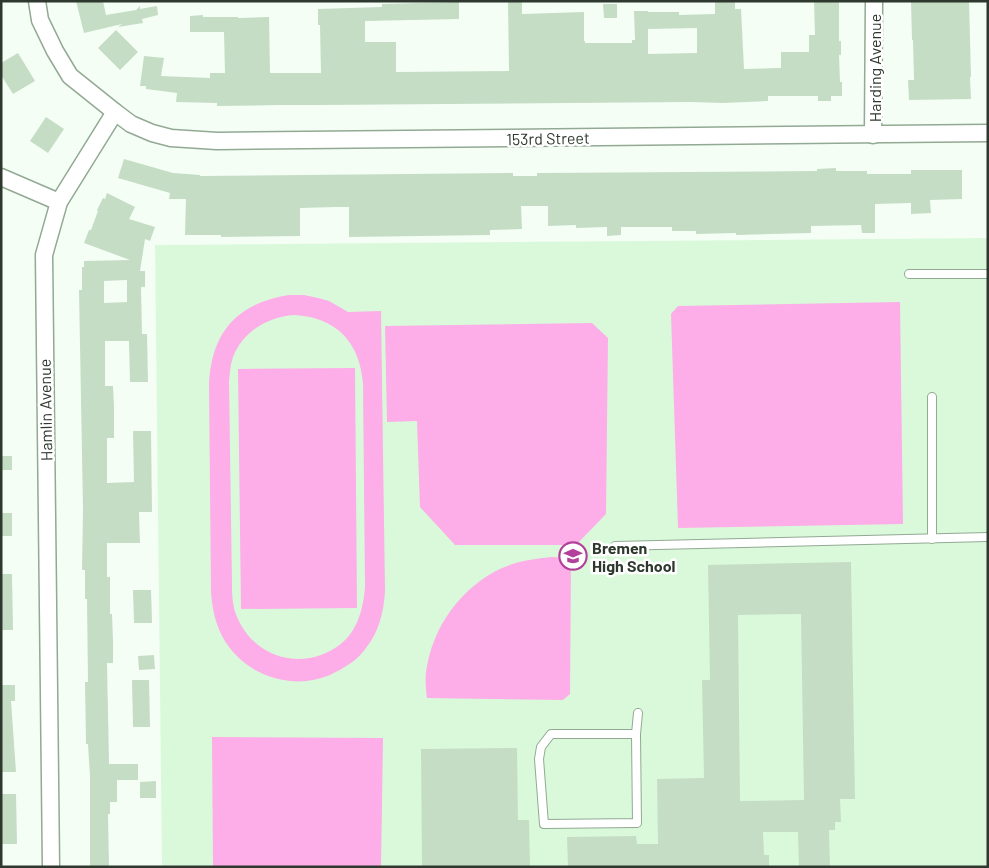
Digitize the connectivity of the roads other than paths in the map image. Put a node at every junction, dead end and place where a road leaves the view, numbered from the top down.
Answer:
1 (38, 1) edge
2 (874, 1) edge
3 (115, 112) junction
4 (988, 133) edge
5 (873, 135) junction
6 (1, 176) edge
7 (59, 202) junction
8 (909, 274) dead end
9 (988, 274) edge
10 (932, 397) dead end
11 (988, 537) edge
12 (932, 539) junction
13 (615, 546) dead end
14 (638, 713) dead end
15 (636, 734) junction
16 (51, 867) edge

1 - 3 street
2 - 5 street, Harding Avenue
3 - 5 street, 153rd Street
3 - 7 street, Hamlin Avenue
4 - 5 street, 153rd Street
6 - 7 street
7 - 16 street, Hamlin Avenue
8 - 9 lane
10 - 12 lane
11 - 12 lane
12 - 13 lane
14 - 15 lane
15 - 15 lane

